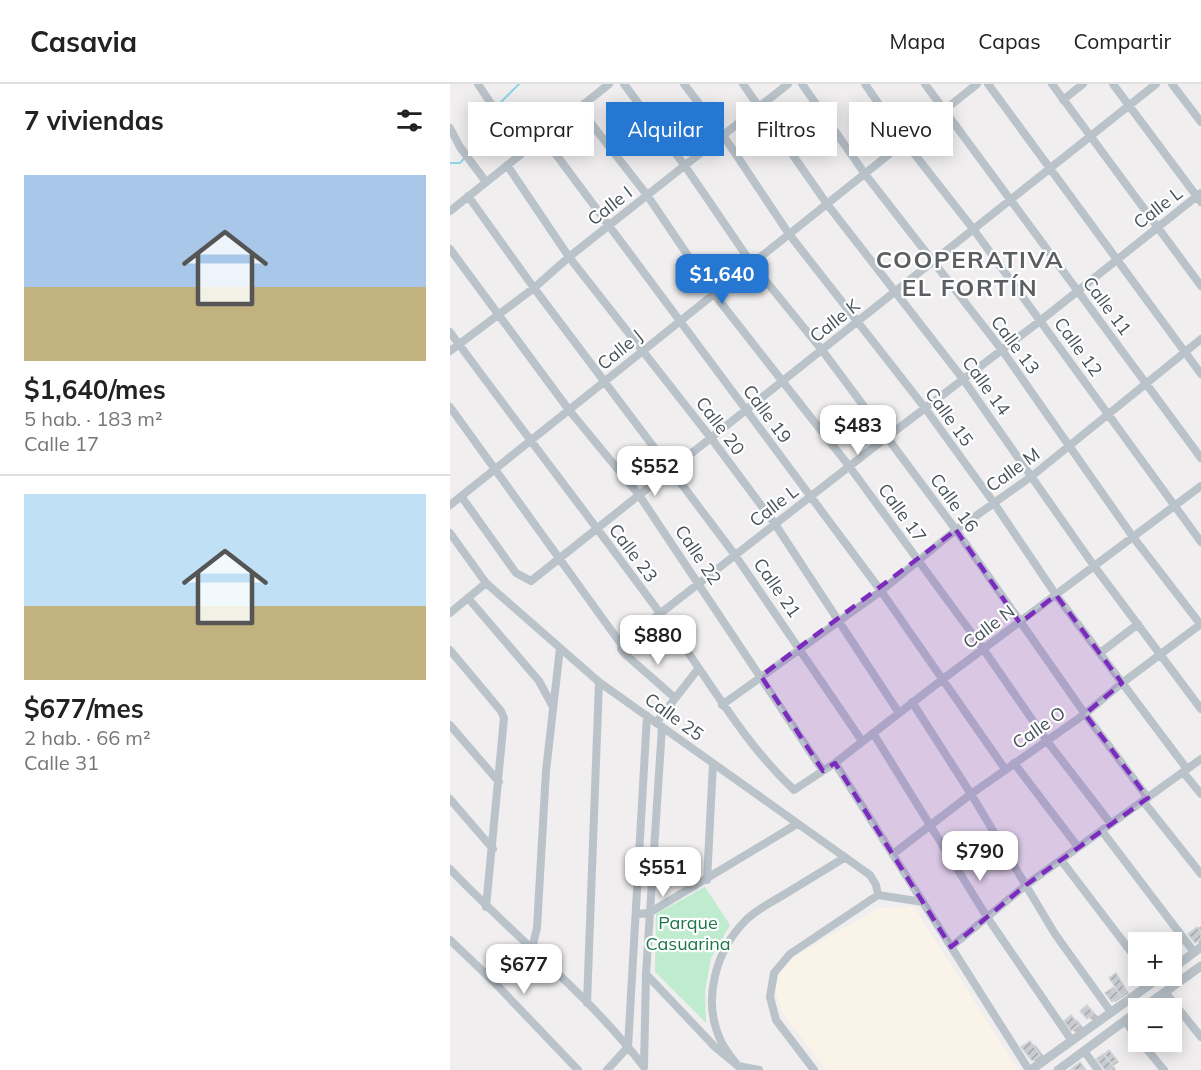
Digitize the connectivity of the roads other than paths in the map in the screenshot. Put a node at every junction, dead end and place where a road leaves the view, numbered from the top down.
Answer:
1 (478, 84) edge
2 (609, 84) edge
3 (624, 84) edge
4 (684, 84) edge
5 (743, 84) edge
6 (788, 84) edge
7 (802, 84) edge
8 (865, 84) edge
9 (926, 84) edge
10 (977, 84) edge
11 (988, 84) edge
12 (1052, 84) edge
13 (1083, 84) edge
14 (1113, 84) edge
15 (1156, 84) edge
16 (1172, 84) edge
17 (598, 87) edge
18 (1063, 100) junction
19 (490, 102) edge
20 (584, 102) edge
21 (698, 102) edge
22 (756, 102) edge
23 (765, 102) edge
24 (877, 102) edge
25 (938, 102) edge
26 (953, 104) edge
27 (1130, 106) junction
28 (1201, 122) edge
29 (953, 123) edge
30 (736, 125) edge
31 (594, 127) edge
32 (450, 128) edge
33 (724, 134) edge
34 (724, 136) edge
35 (1091, 137) junction
36 (518, 156) edge
37 (557, 156) edge
38 (697, 156) edge
39 (793, 156) edge
40 (888, 156) edge
41 (916, 156) edge
42 (507, 165) junction
43 (685, 166) junction
44 (1050, 169) junction
45 (865, 174) junction
46 (486, 182) junction
47 (647, 195) junction
48 (468, 196) junction
49 (1200, 197) edge
50 (1010, 201) junction
51 (827, 204) junction
52 (450, 211) edge
53 (609, 225) junction
54 (1157, 227) junction
55 (974, 230) junction
56 (789, 234) junction
57 (450, 249) edge
58 (569, 257) junction
59 (1116, 259) junction
60 (933, 262) junction
61 (752, 264) junction
62 (1201, 286) edge
63 (534, 288) junction
64 (1078, 291) junction
65 (896, 292) junction
66 (714, 294) junction
67 (498, 313) junction
68 (680, 321) junction
69 (859, 321) junction
70 (1040, 321) junction
71 (450, 332) edge
72 (1201, 339) edge
73 (459, 344) junction
74 (822, 350) junction
75 (1002, 350) junction
76 (450, 351) edge
77 (643, 351) junction
78 (1185, 352) junction
79 (1201, 374) edge
80 (963, 379) junction
81 (605, 381) junction
82 (783, 381) junction
83 (1146, 383) junction
84 (450, 407) edge
85 (925, 408) junction
86 (569, 410) junction
87 (746, 411) junction
88 (1108, 416) junction
89 (886, 437) junction
90 (711, 438) junction
91 (530, 441) junction
92 (1070, 447) junction
93 (1201, 458) edge
94 (849, 466) junction
95 (496, 469) junction
96 (672, 469) junction
97 (1032, 476) junction
98 (1201, 486) edge
99 (639, 495) junction
100 (461, 496) junction
101 (811, 496) junction
102 (994, 503) junction
103 (450, 505) edge
104 (1174, 506) junction
105 (775, 524) junction
106 (596, 529) junction
107 (956, 530) junction
108 (1133, 537) junction
109 (451, 538) edge
110 (1201, 542) edge
111 (735, 555) junction
112 (561, 558) junction
113 (918, 560) junction
114 (1094, 566) junction
115 (486, 583) junction
116 (699, 584) junction
117 (881, 591) junction
118 (1056, 595) junction
119 (468, 598) junction
120 (450, 613) edge
121 (660, 614) junction
122 (840, 621) junction
123 (1020, 622) junction
124 (1138, 624) junction
125 (1201, 624) edge
126 (621, 644) junction
127 (800, 647) junction
128 (560, 648) junction
129 (984, 650) junction
130 (450, 651) edge
131 (1100, 653) junction
132 (1160, 654) junction
133 (698, 669) junction
134 (761, 676) junction
135 (943, 679) junction
136 (599, 682) junction
137 (1122, 683) junction
138 (675, 698) junction
139 (912, 702) junction
140 (722, 705) junction
141 (554, 709) junction
142 (1201, 709) edge
143 (899, 713) junction
144 (1084, 714) junction
145 (647, 716) junction
146 (450, 725) edge
147 (659, 725) junction
148 (873, 733) junction
149 (862, 741) junction
150 (1047, 741) junction
151 (1201, 759) edge
152 (835, 763) junction
153 (1014, 763) junction
154 (713, 764) junction
155 (1005, 769) junction
156 (823, 771) junction
157 (1185, 771) junction
158 (499, 782) junction
159 (795, 790) joint
160 (971, 794) junction
161 (1201, 794) edge
162 (450, 799) edge
163 (1146, 800) junction
164 (797, 824) junction
165 (1111, 824) junction
166 (930, 826) junction
167 (1102, 831) junction
168 (1078, 847) junction
169 (493, 849) junction
170 (893, 854) junction
171 (844, 858) junction
172 (1061, 860) junction
173 (450, 869) edge
174 (1201, 874) edge
175 (706, 880) junction
176 (1026, 885) junction
177 (878, 895) junction
178 (923, 902) junction
179 (486, 907) junction
180 (650, 913) junction
181 (636, 914) junction
182 (987, 917) junction
183 (450, 939) edge
184 (951, 947) junction
185 (532, 948) junction
186 (1128, 948) edge
187 (1198, 950) edge
188 (1182, 962) edge
189 (1201, 966) edge
190 (646, 974) junction
191 (493, 981) junction
192 (1142, 986) edge
193 (1165, 992) junction
194 (1157, 998) edge
195 (587, 1003) junction
196 (1111, 1012) junction
197 (1128, 1019) edge
198 (1125, 1021) junction
199 (1128, 1025) edge
200 (1201, 1037) edge
201 (1072, 1041) junction
202 (628, 1047) junction
203 (1084, 1051) junction
204 (1149, 1052) edge
205 (738, 1066) junction
206 (645, 1068) edge
207 (578, 1070) edge
208 (607, 1070) edge
209 (759, 1070) edge
210 (814, 1070) edge
211 (1030, 1070) edge
212 (1058, 1070) edge
213 (1098, 1070) edge
214 (1164, 1070) edge

1 - 19 street
2 - 17 street
3 - 43 street, Calle 16
4 - 21 street, Calle 15
5 - 22 street, Calle 14
6 - 23 street, Calle I
7 - 45 street, Calle 13
8 - 24 street, Calle 12
9 - 25 street, Calle 11
10 - 26 street, Calle J
11 - 44 street
12 - 18 street
13 - 18 street
14 - 27 street
15 - 27 street, Calle K
16 - 28 street
17 - 20 street
18 - 35 street
27 - 35 street, Calle K
27 - 49 street
29 - 50 street, Calle 11
30 - 33 street, Calle I
31 - 47 street, Calle 17
32 - 46 street
34 - 56 street, Calle 15
35 - 44 street, Calle K
35 - 54 street
36 - 42 street
37 - 53 street, Calle 19
38 - 43 street, Calle I
39 - 51 street, Calle 14
40 - 45 street, Calle J
41 - 55 street, Calle 12
42 - 46 street
42 - 58 street, Calle 20
43 - 47 street, Calle I
43 - 61 street, Calle 16
44 - 50 street, Calle K
44 - 59 street
45 - 51 street, Calle J
45 - 60 street, Calle 13
46 - 48 street
47 - 53 street, Calle I
47 - 66 street, Calle 17
48 - 52 street
48 - 63 street, Calle 21
49 - 54 street, Calle L
50 - 55 street, Calle K
50 - 64 street, Calle 11
51 - 56 street, Calle J
51 - 65 street, Calle 14
53 - 58 street, Calle I
53 - 68 street, Calle 19
54 - 59 street, Calle L
54 - 62 street
55 - 60 street, Calle K
55 - 70 street, Calle 12
56 - 61 street, Calle J
56 - 69 street, Calle 15
57 - 67 street, Calle 22
58 - 63 street, Calle I
58 - 77 street, Calle 20
59 - 64 street, Calle L
59 - 78 street
60 - 65 street, Calle K
60 - 75 street, Calle 13
61 - 66 street, Calle J
61 - 74 street, Calle 16
63 - 67 street, Calle I
63 - 81 street, Calle 21
64 - 70 street, Calle L
64 - 83 street, Calle 11
65 - 69 street, Calle K
65 - 80 street, Calle 14
66 - 68 street, Calle J
66 - 82 street, Calle 17
67 - 73 street, Calle I
67 - 86 street, Calle 22
68 - 77 street, Calle J
68 - 87 street, Calle 19
69 - 74 street, Calle K
69 - 85 street, Calle 15
70 - 75 street, Calle L
70 - 88 street, Calle 12
71 - 73 street, Calle 23
72 - 78 street, Calle M
73 - 76 street, Calle I
73 - 91 street, Calle 23
74 - 82 street, Calle K
74 - 89 street, Calle 16
75 - 80 street, Calle L
75 - 92 street, Calle 13
77 - 81 street, Calle J
77 - 90 street, Calle 20
78 - 79 street
78 - 83 street, Calle M
80 - 85 street, Calle L
80 - 97 street, Calle 14
81 - 86 street, Calle J
81 - 96 street, Calle 21
82 - 87 street, Calle K
82 - 94 street, Calle 17
83 - 88 street, Calle M
83 - 93 street, Calle 11
84 - 95 street, Calle 25
85 - 89 street, Calle L
85 - 102 street, Calle 15
86 - 91 street, Calle J
86 - 99 street, Calle 22
87 - 90 street, Calle K
87 - 101 street, Calle 19
88 - 92 street, Calle M
88 - 104 street, Calle 12
89 - 94 street, Calle L
89 - 107 street, Calle 16
90 - 96 street, Calle K
90 - 105 street, Calle 20
91 - 95 street, Calle J
91 - 106 street, Calle 23
92 - 97 street, Calle M
92 - 108 street, Calle 13
94 - 101 street, Calle L
94 - 113 street, Calle 17
95 - 100 street, Calle J
95 - 112 street, Calle 25
96 - 99 street, Calle K
96 - 111 street, Calle 21
97 - 102 street, Calle M
97 - 114 street, Calle 14
98 - 104 street, Calle N
99 - 106 street, Calle K
99 - 116 street, Calle 22
100 - 103 street, Calle J
100 - 112 street, Calle K
101 - 105 street, Calle L
101 - 117 street, Calle 19
102 - 107 street, Calle M
102 - 118 street, Calle 15
104 - 108 street, Calle N
104 - 110 street, Calle 12
105 - 111 street, Calle L
105 - 122 street, Calle 20
106 - 112 street, Calle K
106 - 121 street, Calle 23
107 - 113 street, Calle M
107 - 123 street, Calle 16
108 - 114 street, Calle N
108 - 125 street, Calle 13
109 - 115 street, Calle 25
111 - 116 street, Calle L
111 - 127 street, Calle 21
112 - 126 street, Calle 25
113 - 117 street, Calle M
113 - 129 street, Calle 17
114 - 118 street, Calle N
114 - 124 street, Calle 14
115 - 119 street
115 - 128 street, Calle 25
116 - 121 street, Calle L
116 - 134 street, Calle 22
117 - 122 street, Calle M
117 - 135 street, Calle 19
118 - 123 street, Calle N
118 - 131 street, Calle 15
119 - 120 street
119 - 141 street
121 - 126 street, Calle L
121 - 133 street, Calle 23
122 - 127 street, Calle M
122 - 143 street, Calle 20
123 - 129 street, Calle N
123 - 144 street, Calle 16
124 - 131 street
124 - 132 street, Calle 14
125 - 132 street, Calle O
126 - 138 street, Calle 25
127 - 134 street, Calle M
127 - 149 street, Calle 21
128 - 136 street, Calle 25
128 - 141 street
129 - 135 street, Calle N
129 - 150 street, Calle 17
130 - 158 street
131 - 137 street, Calle 15
132 - 137 street, Calle O
132 - 142 street, Calle 14
133 - 138 street
133 - 140 street, Calle 23
134 - 140 street, Calle M
134 - 156 street, Calle 22
135 - 139 street, Calle N
135 - 155 street, Calle 19
136 - 145 street, Calle 25
136 - 195 street
137 - 144 street, Calle O
137 - 157 street, Calle 15
138 - 147 street
139 - 143 street, Calle N
139 - 160 street
140 - 159 street, Calle 23
141 - 185 street
143 - 148 street, Calle N
144 - 150 street, Calle O
144 - 163 street, Calle 16
145 - 147 street, Calle 25
145 - 181 street
146 - 158 street
147 - 154 street, Calle 25
147 - 180 street
148 - 149 street, Calle N
148 - 166 street
149 - 152 street, Calle N
150 - 153 street, Calle O
150 - 165 street, Calle 17
151 - 157 street
152 - 156 street, Calle N
152 - 170 street
153 - 155 street, Calle O
153 - 168 street
154 - 164 street, Calle 25
154 - 175 street
155 - 160 street, Calle O
156 - 159 street, Calle N
157 - 161 street, Calle 15
157 - 163 street
158 - 169 street
160 - 166 street, Calle O
160 - 176 street
162 - 169 street
163 - 165 street
163 - 174 street, Calle 16
164 - 171 street, Calle 25
164 - 175 street
165 - 167 street
166 - 170 street, Calle O
166 - 182 street
167 - 168 street
167 - 187 street
168 - 172 street
169 - 179 street
170 - 178 street
171 - 177 street, Calle 25
171 - 205 street
172 - 176 street
172 - 186 street
173 - 179 street
175 - 180 street
176 - 182 street
176 - 196 street
177 - 178 street
177 - 210 street
178 - 184 street
179 - 185 street
180 - 181 street
180 - 190 street
181 - 202 street
182 - 184 street
182 - 201 street
183 - 191 street
184 - 211 street
185 - 191 street
185 - 195 street
187 - 188 street
189 - 193 street
190 - 205 street
190 - 206 street
191 - 207 street
192 - 196 street
193 - 194 street
193 - 200 street
195 - 202 street
196 - 201 street
197 - 198 street
198 - 199 street
198 - 203 street
201 - 211 street
202 - 206 street
202 - 208 street
203 - 212 street
203 - 213 street
204 - 214 street
205 - 209 street

